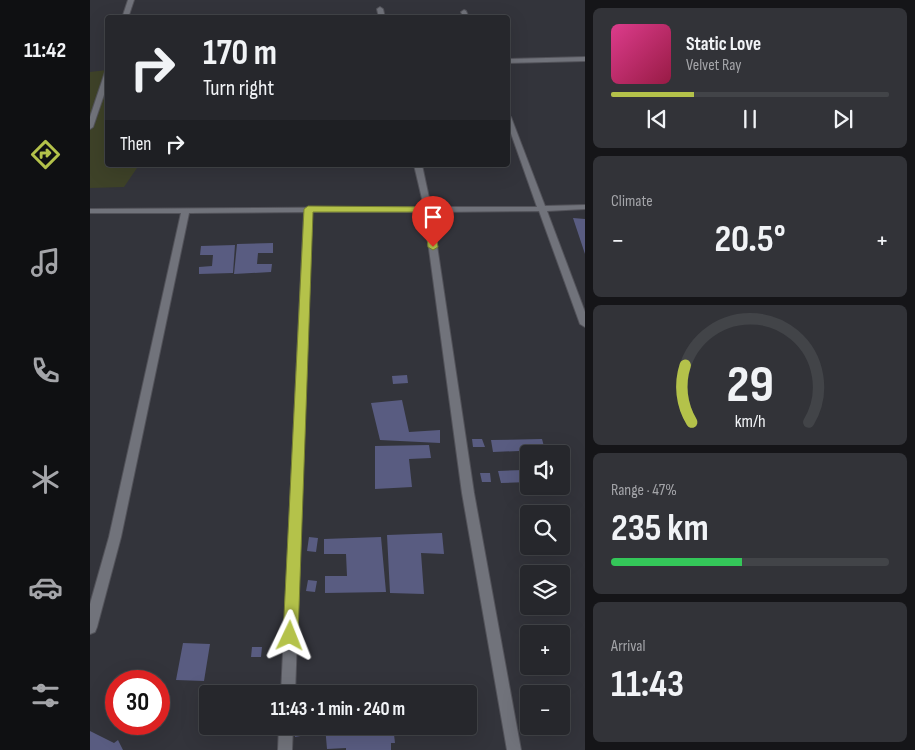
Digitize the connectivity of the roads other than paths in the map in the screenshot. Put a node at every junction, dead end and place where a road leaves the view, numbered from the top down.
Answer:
1 (131, 0) edge
2 (380, 9) dead end
3 (126, 15) edge
4 (381, 15) edge
5 (510, 61) edge
6 (584, 61) edge
7 (105, 81) edge
8 (510, 122) edge
9 (90, 127) edge
10 (418, 167) edge
11 (585, 207) edge
12 (308, 209) junction
13 (428, 209) junction
14 (543, 209) junction
15 (186, 210) junction
16 (90, 211) edge
17 (585, 324) edge
18 (90, 627) edge
19 (288, 685) edge
20 (286, 735) edge
21 (285, 750) edge
22 (514, 750) edge

1 - 3 street
2 - 4 street
5 - 6 street
7 - 9 street
8 - 14 street
10 - 13 street
11 - 14 street
12 - 13 street
12 - 15 street
12 - 19 street
13 - 14 street
13 - 22 street
14 - 17 street
15 - 16 street
15 - 18 street
20 - 21 street

